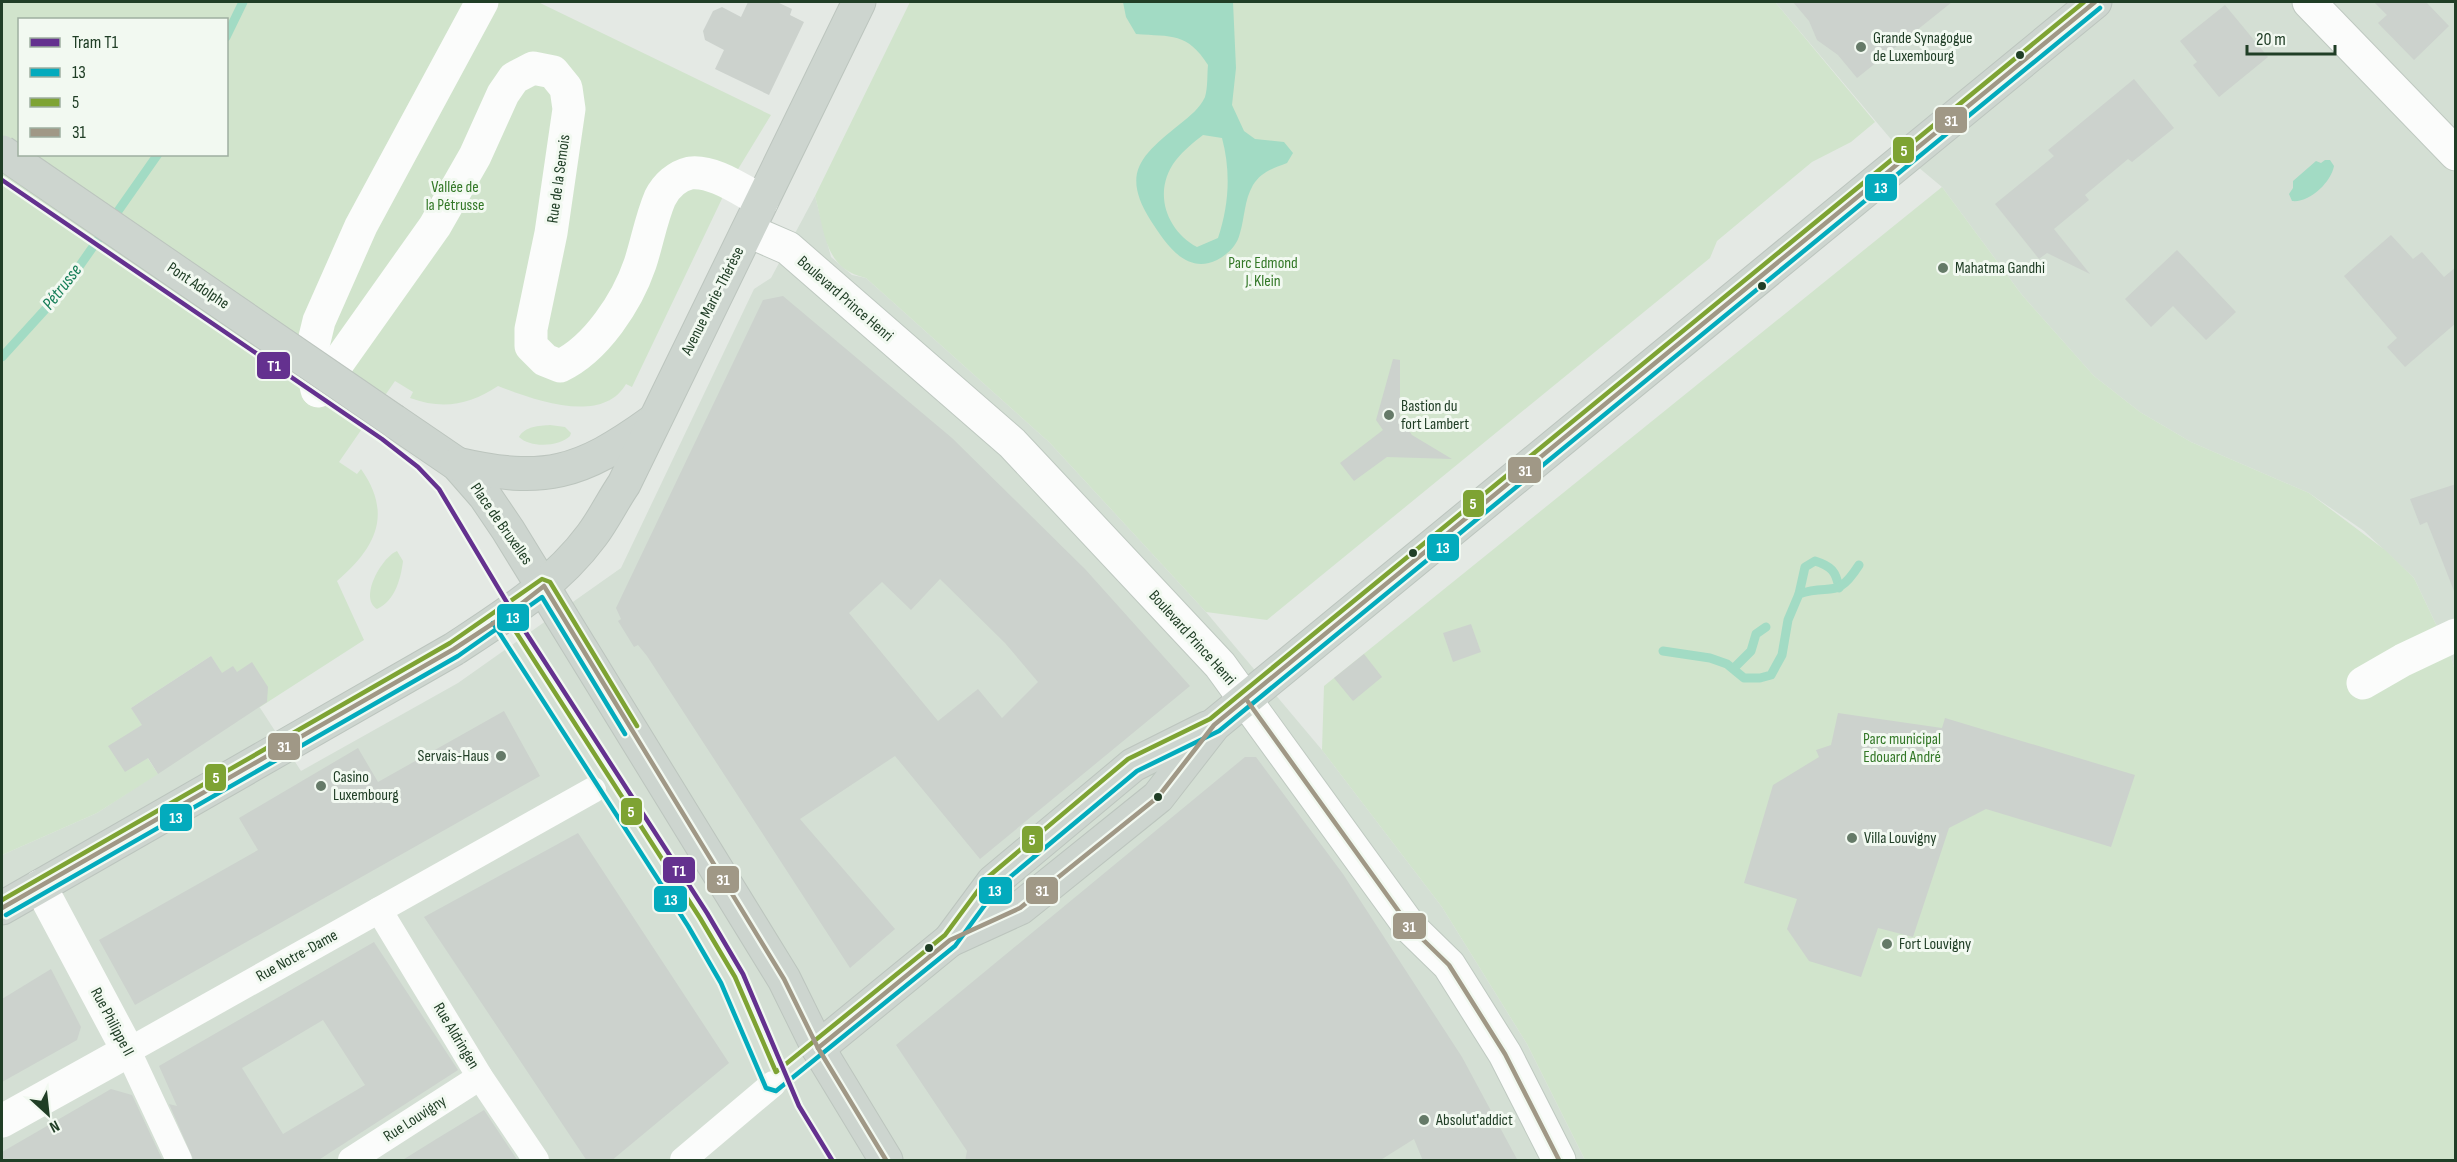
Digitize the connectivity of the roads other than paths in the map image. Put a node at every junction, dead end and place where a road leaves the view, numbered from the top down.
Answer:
1 (482, 2) edge
2 (859, 2) edge
3 (2095, 2) edge
4 (2309, 2) edge
5 (2, 152) edge
6 (2456, 154) edge
7 (762, 201) junction
8 (748, 231) junction
9 (394, 421) joint
10 (653, 421) junction
11 (457, 464) junction
12 (544, 586) junction
13 (2456, 636) edge
14 (2363, 683) dead end
15 (1246, 699) junction
16 (1214, 725) junction
17 (593, 790) dead end
18 (1022, 857) junction
19 (40, 886) junction
20 (1047, 886) junction
21 (2, 908) edge
22 (379, 910) junction
23 (950, 940) junction
24 (818, 1048) junction
25 (128, 1051) junction
26 (480, 1077) junction
27 (773, 1084) dead end
28 (2, 1121) edge
29 (179, 1161) edge
30 (351, 1161) edge
31 (536, 1161) edge
32 (683, 1161) edge
33 (886, 1161) edge
34 (1559, 1161) edge

1 - 7 street, Rue de la Semois
2 - 7 main road, Avenue Marie-Thérèse
3 - 15 main road
4 - 6 street
5 - 9 main road, Pont Adolphe, bridge
7 - 8 main road, Avenue Marie-Thérèse
8 - 10 main road, Avenue Marie-Thérèse
8 - 15 street, Boulevard Prince Henri
9 - 11 main road, Place de Bruxelles
10 - 11 main road, Place de Bruxelles
10 - 12 main road, Avenue Marie-Thérèse
11 - 12 main road, Place de Bruxelles
12 - 19 main road, Avenue Marie-Thérèse
12 - 24 main road, Place de Bruxelles
13 - 14 street
15 - 16 main road
15 - 34 street, Boulevard Prince Henri
16 - 18 main road
16 - 20 main road
17 - 22 street, Rue Notre-Dame
18 - 20 main road
18 - 23 main road
19 - 21 main road, Avenue Marie-Thérèse
19 - 25 street, Rue Philippe II
20 - 23 main road
22 - 25 street, Rue Notre-Dame
22 - 26 street, Rue Aldringen
23 - 24 main road
24 - 33 main road, Place de Bruxelles
25 - 28 street, Rue Notre-Dame
25 - 29 street, Rue Philippe II
26 - 30 street, Rue Louvigny
26 - 31 street, Rue Aldringen
27 - 32 street

